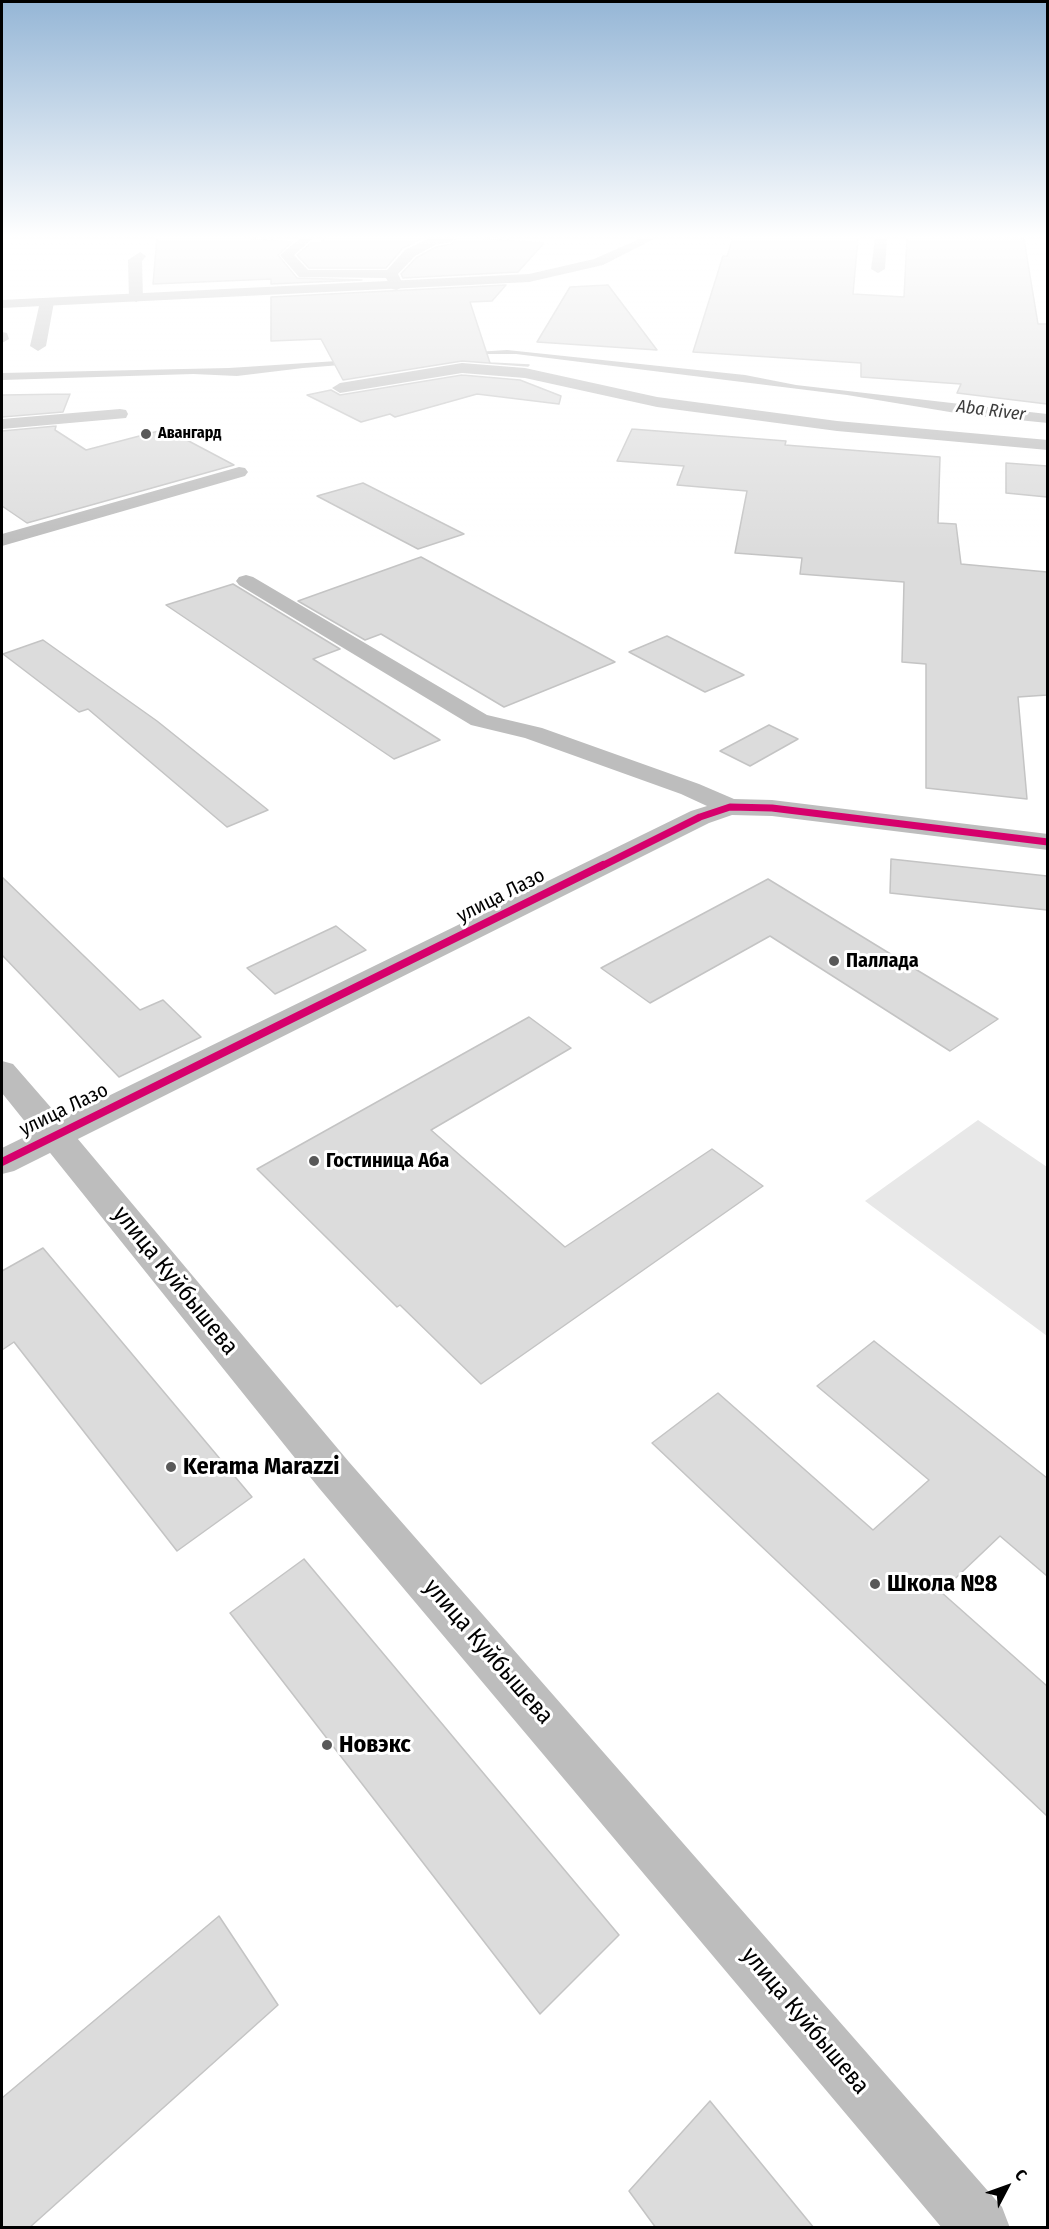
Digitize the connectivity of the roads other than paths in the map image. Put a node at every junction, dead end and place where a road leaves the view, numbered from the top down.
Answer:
1 (39, 343) edge
2 (38, 346) dead end
3 (340, 388) dead end
4 (120, 414) dead end
5 (2, 424) edge
6 (1047, 445) edge
7 (239, 472) dead end
8 (2, 540) edge
9 (246, 581) dead end
10 (729, 807) junction
11 (1047, 842) edge
12 (2, 1072) edge
13 (55, 1134) junction
14 (2, 1162) edge
15 (981, 2228) edge

1 - 2 main road
3 - 6 main road
4 - 5 main road
7 - 8 main road
9 - 10 main road
10 - 11 main road, улица Лазо
10 - 13 main road, улица Лазо
12 - 13 main road, улица Куйбышева
13 - 14 main road, улица Лазо
13 - 15 main road, улица Куйбышева

